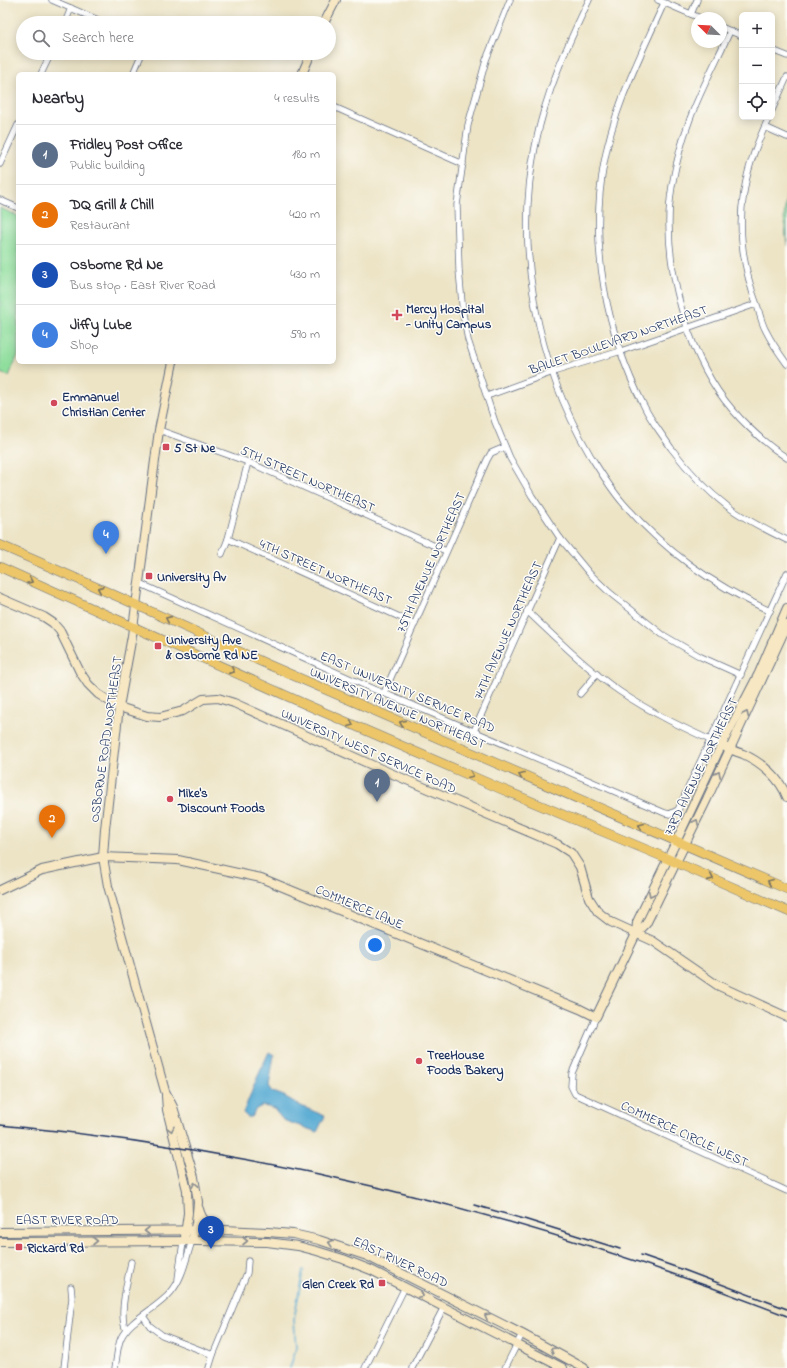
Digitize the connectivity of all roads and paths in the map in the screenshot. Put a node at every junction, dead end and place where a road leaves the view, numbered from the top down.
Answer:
1 (52, 0) edge
2 (336, 0) edge
3 (510, 0) edge
4 (589, 0) edge
5 (697, 0) edge
6 (661, 1) edge
7 (72, 8) junction
8 (692, 12) edge
9 (691, 14) edge
10 (68, 16) edge
11 (89, 16) edge
12 (328, 16) edge
13 (727, 30) edge
14 (730, 31) junction
15 (739, 35) edge
16 (775, 51) edge
17 (787, 56) edge
18 (48, 60) edge
19 (139, 60) edge
20 (308, 60) edge
21 (42, 72) edge
22 (134, 72) edge
23 (303, 72) edge
24 (787, 77) edge
25 (775, 103) edge
26 (336, 108) edge
27 (768, 120) edge
28 (765, 127) junction
29 (16, 129) edge
30 (787, 137) edge
31 (0, 164) edge
32 (463, 164) junction
33 (0, 200) edge
34 (16, 207) edge
35 (756, 304) junction
36 (688, 328) junction
37 (621, 351) junction
38 (173, 364) edge
39 (787, 364) edge
40 (553, 372) junction
41 (487, 396) junction
42 (159, 430) junction
43 (505, 447) junction
44 (787, 458) edge
45 (248, 462) junction
46 (560, 538) junction
47 (228, 539) junction
48 (787, 540) edge
49 (0, 545) edge
50 (446, 551) junction
51 (222, 554) dead end
52 (0, 567) edge
53 (787, 573) edge
54 (139, 583) junction
55 (0, 598) edge
56 (136, 605) junction
57 (787, 608) edge
58 (527, 611) junction
59 (770, 611) junction
60 (415, 624) junction
61 (787, 625) edge
62 (133, 626) junction
63 (596, 674) junction
64 (741, 675) junction
65 (384, 693) junction
66 (580, 694) dead end
67 (119, 707) junction
68 (474, 731) junction
69 (710, 740) junction
70 (721, 745) junction
71 (730, 750) junction
72 (787, 797) edge
73 (670, 814) joint
74 (680, 844) junction
75 (103, 857) junction
76 (672, 861) junction
77 (787, 889) edge
78 (0, 890) edge
79 (787, 911) edge
80 (636, 934) junction
81 (596, 1017) junction
82 (787, 1018) edge
83 (165, 1091) junction
84 (575, 1094) joint
85 (787, 1192) edge
86 (198, 1202) junction
87 (224, 1230) junction
88 (186, 1231) junction
89 (195, 1231) junction
90 (0, 1232) edge
91 (192, 1241) junction
92 (0, 1242) edge
93 (183, 1242) junction
94 (248, 1261) dead end
95 (130, 1262) dead end
96 (178, 1281) junction
97 (71, 1287) dead end
98 (404, 1291) junction
99 (444, 1307) junction
100 (143, 1316) junction
101 (126, 1330) junction
102 (522, 1334) junction
103 (517, 1344) junction
104 (213, 1355) junction
105 (64, 1368) edge
106 (115, 1368) edge
107 (210, 1368) edge
108 (365, 1368) edge
109 (412, 1368) edge
110 (505, 1368) edge
111 (563, 1368) edge
112 (584, 1368) edge

1 - 7 street
2 - 12 street
3 - 32 street
4 - 40 street
5 - 8 street
6 - 9 street
6 - 37 street
7 - 10 street
7 - 11 street
13 - 14 street
14 - 15 street
14 - 36 street
16 - 17 street
18 - 21 street
19 - 22 street
20 - 23 street
24 - 25 street
26 - 32 street
27 - 28 street
28 - 30 street
28 - 35 street
29 - 31 street
32 - 41 street
33 - 34 street
35 - 36 street, BALLET BOULEVARD NORTHEAST
35 - 39 street
36 - 37 street, BALLET BOULEVARD NORTHEAST
36 - 44 street
37 - 40 street, BALLET BOULEVARD NORTHEAST
37 - 48 street
38 - 42 street, OSBORNE ROAD NORTHEAST
40 - 41 street, BALLET BOULEVARD NORTHEAST
40 - 59 street
41 - 43 street
42 - 45 street, 5TH STREET NORTHEAST
42 - 54 street, OSBORNE ROAD NORTHEAST
43 - 46 street
43 - 50 street, 75TH AVENUE NORTHEAST
45 - 47 street
45 - 50 street, 5TH STREET NORTHEAST
46 - 58 street, 74TH AVENUE NORTHEAST
46 - 64 street
47 - 51 street
47 - 60 street, 4TH STREET NORTHEAST
56 -> 49 main road, UNIVERSITY AVENUE NORTHEAST
50 - 60 street, 75TH AVENUE NORTHEAST
52 -> 62 main road
53 - 59 street, 73RD AVENUE NORTHEAST
54 - 56 street, OSBORNE ROAD NORTHEAST
54 - 65 street, EAST UNIVERSITY SERVICE ROAD
55 - 67 street, UNIVERSITY WEST SERVICE ROAD
56 - 62 street, OSBORNE ROAD NORTHEAST
74 -> 56 main road, UNIVERSITY AVENUE NORTHEAST
57 - 70 street, 73RD AVENUE NORTHEAST
58 - 63 street
58 - 68 street, 74TH AVENUE NORTHEAST
59 - 64 street, 73RD AVENUE NORTHEAST
60 - 65 street, 75TH AVENUE NORTHEAST
71 -> 61 street, 73RD AVENUE NORTHEAST
62 - 67 street, OSBORNE ROAD NORTHEAST
62 -> 76 main road
63 - 66 street
63 - 69 street
64 - 69 street, 73RD AVENUE NORTHEAST
65 - 68 street, EAST UNIVERSITY SERVICE ROAD
67 - 75 street, OSBORNE ROAD NORTHEAST
67 - 80 street, UNIVERSITY WEST SERVICE ROAD
68 - 73 street, EAST UNIVERSITY SERVICE ROAD
69 - 70 street
69 - 73 street, 73RD AVENUE NORTHEAST
70 - 71 street
70 - 74 street, 73RD AVENUE NORTHEAST
71 - 72 street
74 -> 71 street, 73RD AVENUE NORTHEAST
74 - 76 street, 73RD AVENUE NORTHEAST
77 -> 74 main road, UNIVERSITY AVENUE NORTHEAST
75 - 78 street, COMMERCE LANE
75 - 81 street, COMMERCE LANE
75 - 83 street, OSBORNE ROAD NORTHEAST
76 -> 79 main road
76 - 80 street, 73RD AVENUE NORTHEAST
80 - 81 street, 73RD AVENUE NORTHEAST
80 - 82 street, UNIVERSITY WEST SERVICE ROAD
81 - 84 street, 73RD AVENUE NORTHEAST
86 -> 83 street, OSBORNE ROAD NORTHEAST
83 -> 88 street, OSBORNE ROAD NORTHEAST
84 - 85 street, COMMERCE CIRCLE WEST
86 - 87 street
86 - 89 street, OSBORNE ROAD NORTHEAST
87 - 89 street, EAST RIVER ROAD
102 -> 87 street, EAST RIVER ROAD
88 - 89 street, EAST RIVER ROAD
88 -> 90 street, EAST RIVER ROAD
88 - 93 street, OSBORNE ROAD NORTHEAST
89 - 91 street, OSBORNE ROAD NORTHEAST
91 - 93 street, EAST RIVER ROAD
91 - 96 street
91 -> 98 street, EAST RIVER ROAD
92 -> 93 street, EAST RIVER ROAD
93 - 96 street
94 - 104 street
95 - 101 street
96 - 100 street
97 - 105 street
98 -> 99 street, EAST RIVER ROAD
98 - 108 street
99 - 103 street, EAST RIVER ROAD
99 - 109 street
100 - 101 street
100 - 104 street
101 - 106 street
102 - 103 street
112 -> 102 street, EAST RIVER ROAD
103 - 110 street
103 - 111 street, EAST RIVER ROAD
104 - 107 street

